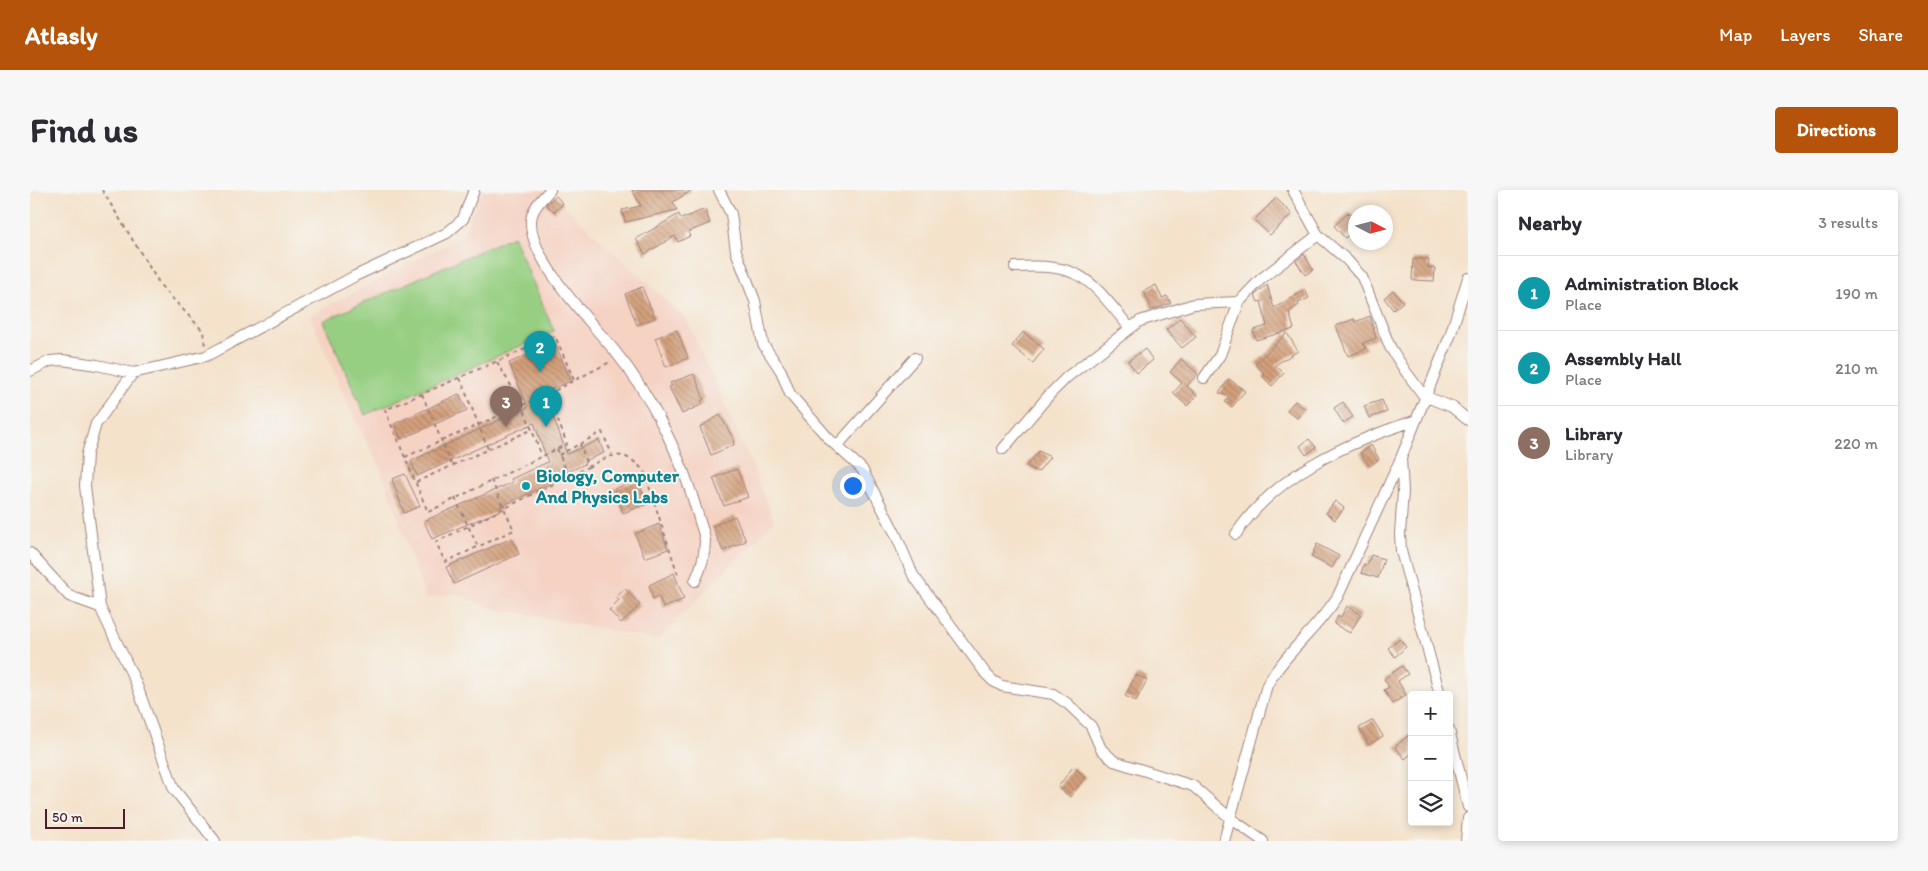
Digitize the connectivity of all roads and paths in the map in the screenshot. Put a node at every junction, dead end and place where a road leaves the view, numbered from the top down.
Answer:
1 (102, 190) edge
2 (474, 190) edge
3 (550, 190) edge
4 (718, 190) edge
5 (1293, 190) edge
6 (1318, 235) junction
7 (1015, 267) dead end
8 (1468, 278) edge
9 (1239, 302) junction
10 (1130, 328) junction
11 (206, 356) junction
12 (619, 358) junction
13 (915, 358) dead end
14 (497, 362) junction
15 (30, 371) edge
16 (133, 373) junction
17 (460, 378) junction
18 (1204, 378) dead end
19 (574, 380) junction
20 (422, 394) junction
21 (548, 394) junction
22 (1424, 396) junction
23 (1468, 420) edge
24 (1414, 421) junction
25 (478, 424) junction
26 (532, 428) junction
27 (442, 439) junction
28 (580, 444) junction
29 (837, 446) junction
30 (556, 448) junction
31 (488, 449) junction
32 (1004, 449) dead end
33 (612, 454) junction
34 (542, 455) junction
35 (559, 455) junction
36 (405, 457) junction
37 (1401, 458) junction
38 (452, 466) junction
39 (588, 467) junction
40 (568, 477) junction
41 (490, 480) junction
42 (416, 482) junction
43 (455, 498) junction
44 (504, 510) junction
45 (469, 527) junction
46 (1236, 534) dead end
47 (478, 547) junction
48 (30, 553) edge
49 (679, 578) dead end
50 (695, 580) dead end
51 (100, 607) junction
52 (1439, 691) edge
53 (1450, 736) edge
54 (1468, 807) edge
55 (1230, 818) junction
56 (1468, 818) edge
57 (214, 841) edge
58 (1224, 841) edge
59 (1263, 841) edge
60 (1466, 841) edge

1 - 11 path
2 - 11 street
3 - 12 street
4 - 29 street
5 - 6 street
6 - 9 street
6 - 22 street
7 - 10 street
8 - 22 street
9 - 10 street
9 - 18 street
10 - 32 street
11 - 16 street
12 - 19 path
12 - 50 street
13 - 29 street
14 - 17 path
14 - 19 path
14 - 26 path
15 - 16 street
16 - 51 street
17 - 20 path
17 - 25 path
19 - 21 path
20 - 27 path
20 - 36 path
21 - 25 path
21 - 30 path
22 - 23 street
22 - 24 street
24 - 37 street
24 - 46 street
25 - 27 path
25 - 31 path
26 - 31 path
26 - 34 path
27 - 36 path
27 - 38 path
28 - 33 path
28 - 35 path
28 - 39 path
29 - 55 street
30 - 34 path
30 - 35 path
31 - 38 path
33 - 39 path
33 - 49 path
34 - 41 path
35 - 40 path
36 - 42 path
37 - 52 street
37 - 55 street
38 - 42 path
39 - 40 path
40 - 44 path
41 - 43 path
41 - 44 path
42 - 43 path
43 - 45 path
44 - 45 path
44 - 47 path
45 - 47 path
45 - 47 path
48 - 51 street
51 - 57 street
53 - 54 street
55 - 58 street
55 - 59 street
56 - 60 street

